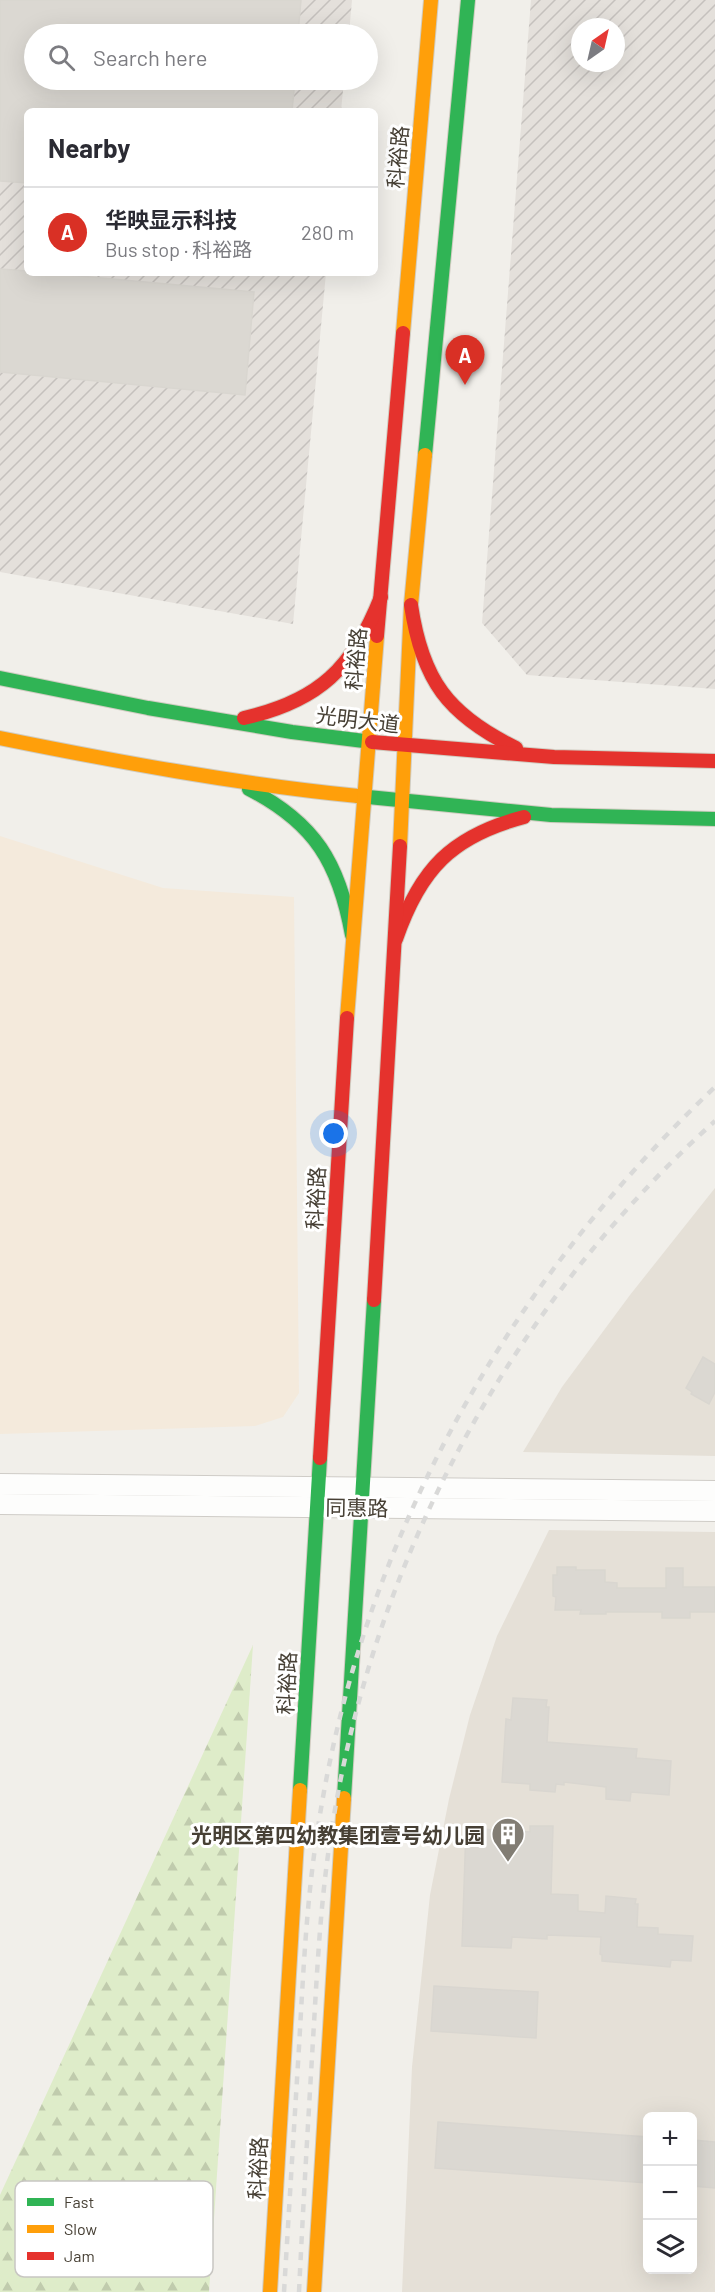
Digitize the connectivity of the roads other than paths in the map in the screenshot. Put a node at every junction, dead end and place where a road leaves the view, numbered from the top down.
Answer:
1 (431, 0) edge
2 (468, 0) edge
3 (381, 597) junction
4 (411, 605) junction
5 (0, 678) edge
6 (219, 720) junction
7 (0, 738) edge
8 (369, 742) junction
9 (405, 746) junction
10 (554, 756) junction
11 (715, 760) edge
12 (213, 778) junction
13 (364, 797) junction
14 (402, 800) junction
15 (551, 814) junction
16 (715, 819) edge
17 (352, 936) junction
18 (396, 939) junction
19 (0, 1484) edge
20 (363, 1487) junction
21 (715, 1491) edge
22 (318, 1497) junction
23 (0, 1504) edge
24 (362, 1507) junction
25 (715, 1511) edge
26 (270, 2292) edge
27 (314, 2292) edge

1 - 3 main road, 科裕路
2 - 4 main road
3 - 6 main road
3 - 8 main road, 科裕路
4 - 9 main road
4 - 10 main road
5 - 6 main road, 光明大道
6 - 8 main road, 光明大道
7 - 12 main road
8 - 9 main road, 光明大道
8 - 13 main road, 科裕路
9 - 10 main road, 光明大道
9 - 14 main road
10 - 11 main road, 光明大道
12 - 13 main road
12 - 17 main road
13 - 14 main road
13 - 17 main road, 科裕路
14 - 15 main road
14 - 18 main road
15 - 16 main road
15 - 18 main road
17 - 22 main road, 科裕路
18 - 20 main road
19 - 22 street, 同惠路
20 - 21 street, 同惠路
20 - 22 street, 同惠路
20 - 24 main road
22 - 23 street, 同惠路
22 - 24 street, 同惠路
22 - 26 main road, 科裕路
24 - 25 street, 同惠路
24 - 27 main road

